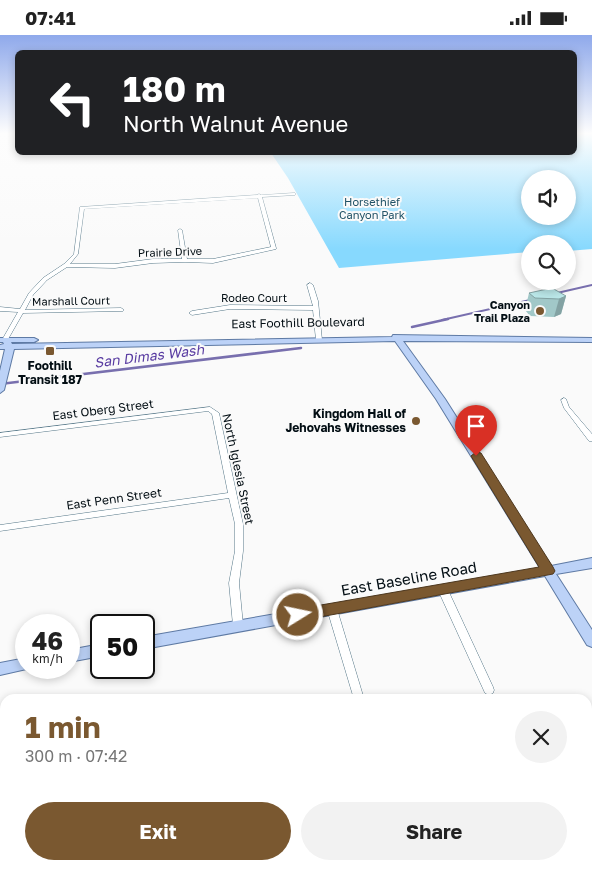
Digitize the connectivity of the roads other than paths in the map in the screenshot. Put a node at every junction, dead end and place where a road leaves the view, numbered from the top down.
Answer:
1 (294, 194) dead end
2 (259, 195) junction
3 (180, 230) dead end
4 (185, 260) junction
5 (66, 265) junction
6 (310, 285) dead end
7 (316, 308) junction
8 (0, 309) edge
9 (21, 310) junction
10 (121, 310) dead end
11 (192, 313) dead end
12 (592, 334) edge
13 (396, 337) junction
14 (319, 338) junction
15 (592, 340) edge
16 (3, 344) edge
17 (1, 386) edge
18 (564, 400) dead end
19 (210, 409) joint
20 (0, 435) edge
21 (592, 439) edge
22 (232, 495) junction
23 (0, 529) edge
24 (592, 563) edge
25 (548, 571) junction
26 (443, 590) junction
27 (332, 609) junction
28 (238, 625) junction
29 (155, 641) edge
30 (592, 641) edge
31 (15, 666) edge
32 (0, 669) edge
33 (488, 690) dead end
34 (358, 694) edge

1 - 2 street
2 - 4 street, Prairie Drive
2 - 5 street
3 - 4 street
4 - 5 street, Prairie Drive
5 - 9 street
6 - 7 street
7 - 11 street, Rodeo Court
7 - 14 street
8 - 9 street, Marshall Court
9 - 10 street, Marshall Court
9 - 16 street
12 - 13 main road, East Foothill Boulevard
13 - 14 main road, East Foothill Boulevard
13 - 15 main road, East Foothill Boulevard
13 - 25 main road
14 - 16 main road, East Foothill Boulevard
16 - 17 main road
18 - 21 street
19 - 20 street, East Oberg Street
19 - 22 street, North Iglesia Street
22 - 23 street, East Penn Street
22 - 28 street, North Iglesia Street
24 - 25 main road, East Baseline Road
25 - 26 main road, East Baseline Road
25 - 30 main road
26 - 27 main road, East Baseline Road
26 - 33 street
27 - 28 main road, East Baseline Road
27 - 34 street
28 - 29 main road, East Baseline Road
31 - 32 main road

